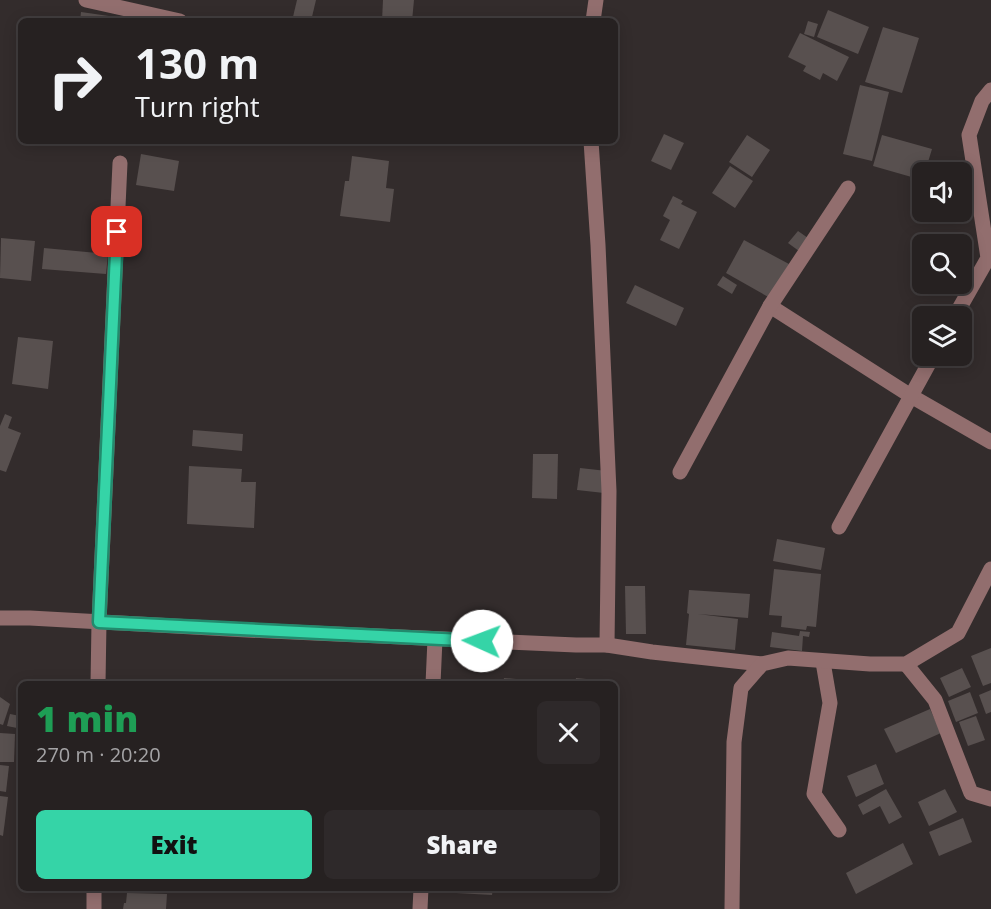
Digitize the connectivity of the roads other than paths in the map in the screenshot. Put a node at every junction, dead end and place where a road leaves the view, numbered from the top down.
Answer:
1 (86, 0) edge
2 (596, 0) edge
3 (167, 18) edge
4 (593, 18) edge
5 (991, 90) edge
6 (591, 144) edge
7 (120, 163) dead end
8 (848, 188) dead end
9 (770, 306) junction
10 (961, 306) edge
11 (928, 366) edge
12 (911, 396) junction
13 (991, 442) edge
14 (680, 472) dead end
15 (839, 527) dead end
16 (991, 569) edge
17 (0, 618) edge
18 (99, 622) junction
19 (435, 639) junction
20 (607, 645) junction
21 (824, 662) junction
22 (762, 663) junction
23 (906, 664) junction
24 (98, 681) edge
25 (433, 681) edge
26 (991, 799) edge
27 (839, 830) dead end
28 (94, 891) edge
29 (421, 891) edge
30 (94, 909) edge
31 (420, 909) edge
32 (732, 909) edge

1 - 3 street
2 - 4 street
5 - 10 street
6 - 20 street
7 - 18 street
8 - 9 street
9 - 12 street
9 - 14 street
11 - 12 street
12 - 13 street
12 - 15 street
16 - 23 street
17 - 18 street
18 - 19 street
18 - 24 street
19 - 20 street
19 - 25 street
20 - 22 street
21 - 22 street
21 - 23 street
21 - 27 street
22 - 32 street
23 - 26 street
28 - 30 street
29 - 31 street

